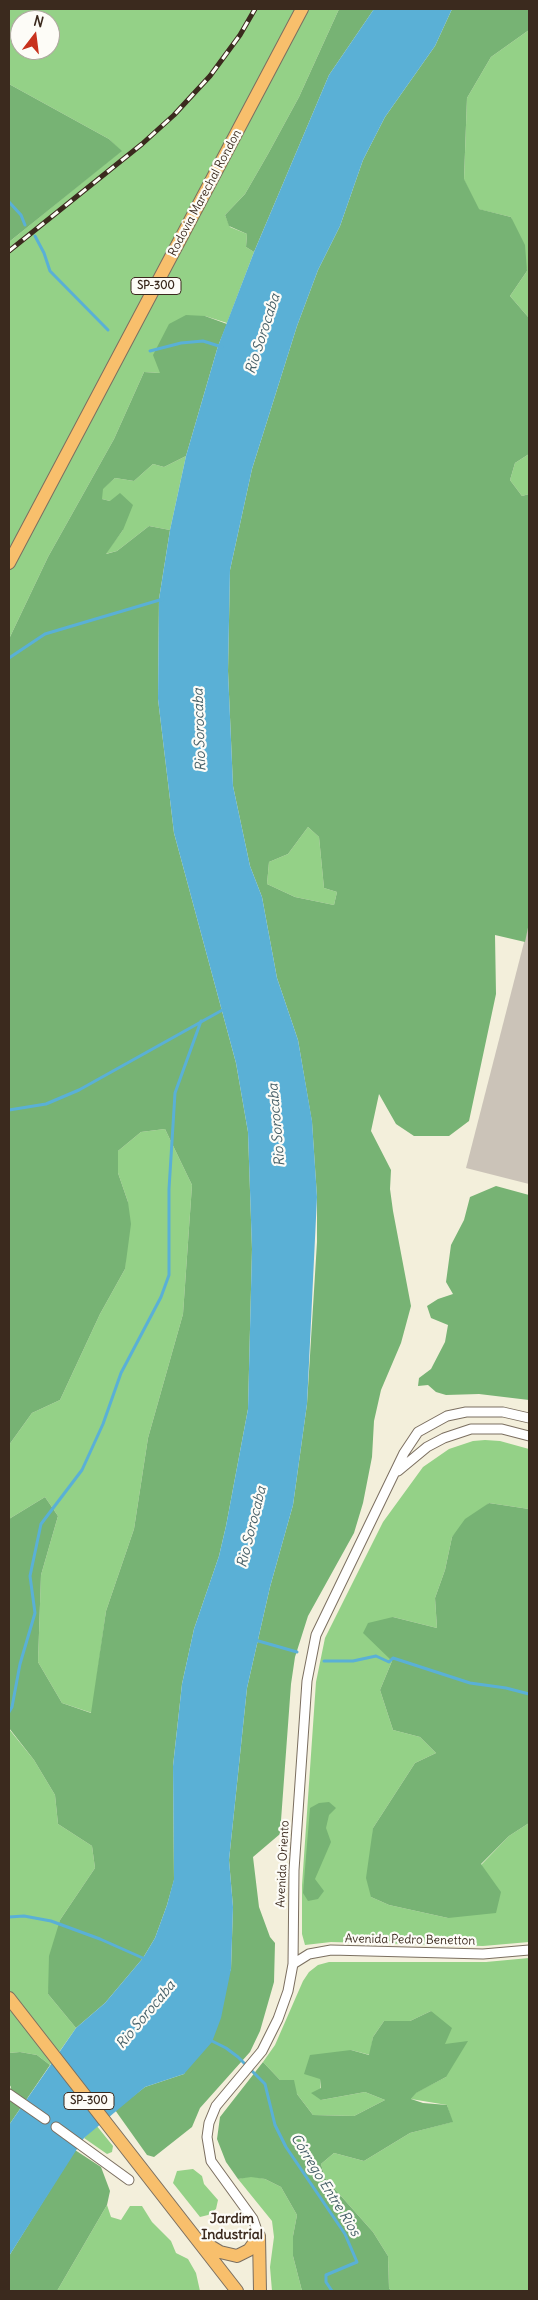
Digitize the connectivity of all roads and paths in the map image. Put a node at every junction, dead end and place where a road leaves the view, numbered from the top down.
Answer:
1 (302, 9) edge
2 (9, 563) edge
3 (529, 1418) edge
4 (529, 1436) edge
5 (396, 1472) junction
6 (529, 1950) edge
7 (293, 1964) junction
8 (9, 1998) edge
9 (10, 2095) edge
10 (45, 2119) dead end
11 (56, 2127) dead end
12 (129, 2180) dead end
13 (259, 2236) junction
14 (198, 2239) junction
15 (237, 2291) edge
16 (260, 2291) edge

1 - 2 main road, Rodovia Marechal Rondon / SP-300
3 - 5 street, Avenida Oriento
4 - 5 street, Avenida Oriento
5 - 7 street, Avenida Oriento
6 - 7 street, Avenida Pedro Benetton
7 - 13 street, Avenida Oriento
8 - 14 main road, SP-300
9 - 10 street
11 - 12 street
13 - 14 main road
13 - 16 main road
14 - 15 main road, SP-300

